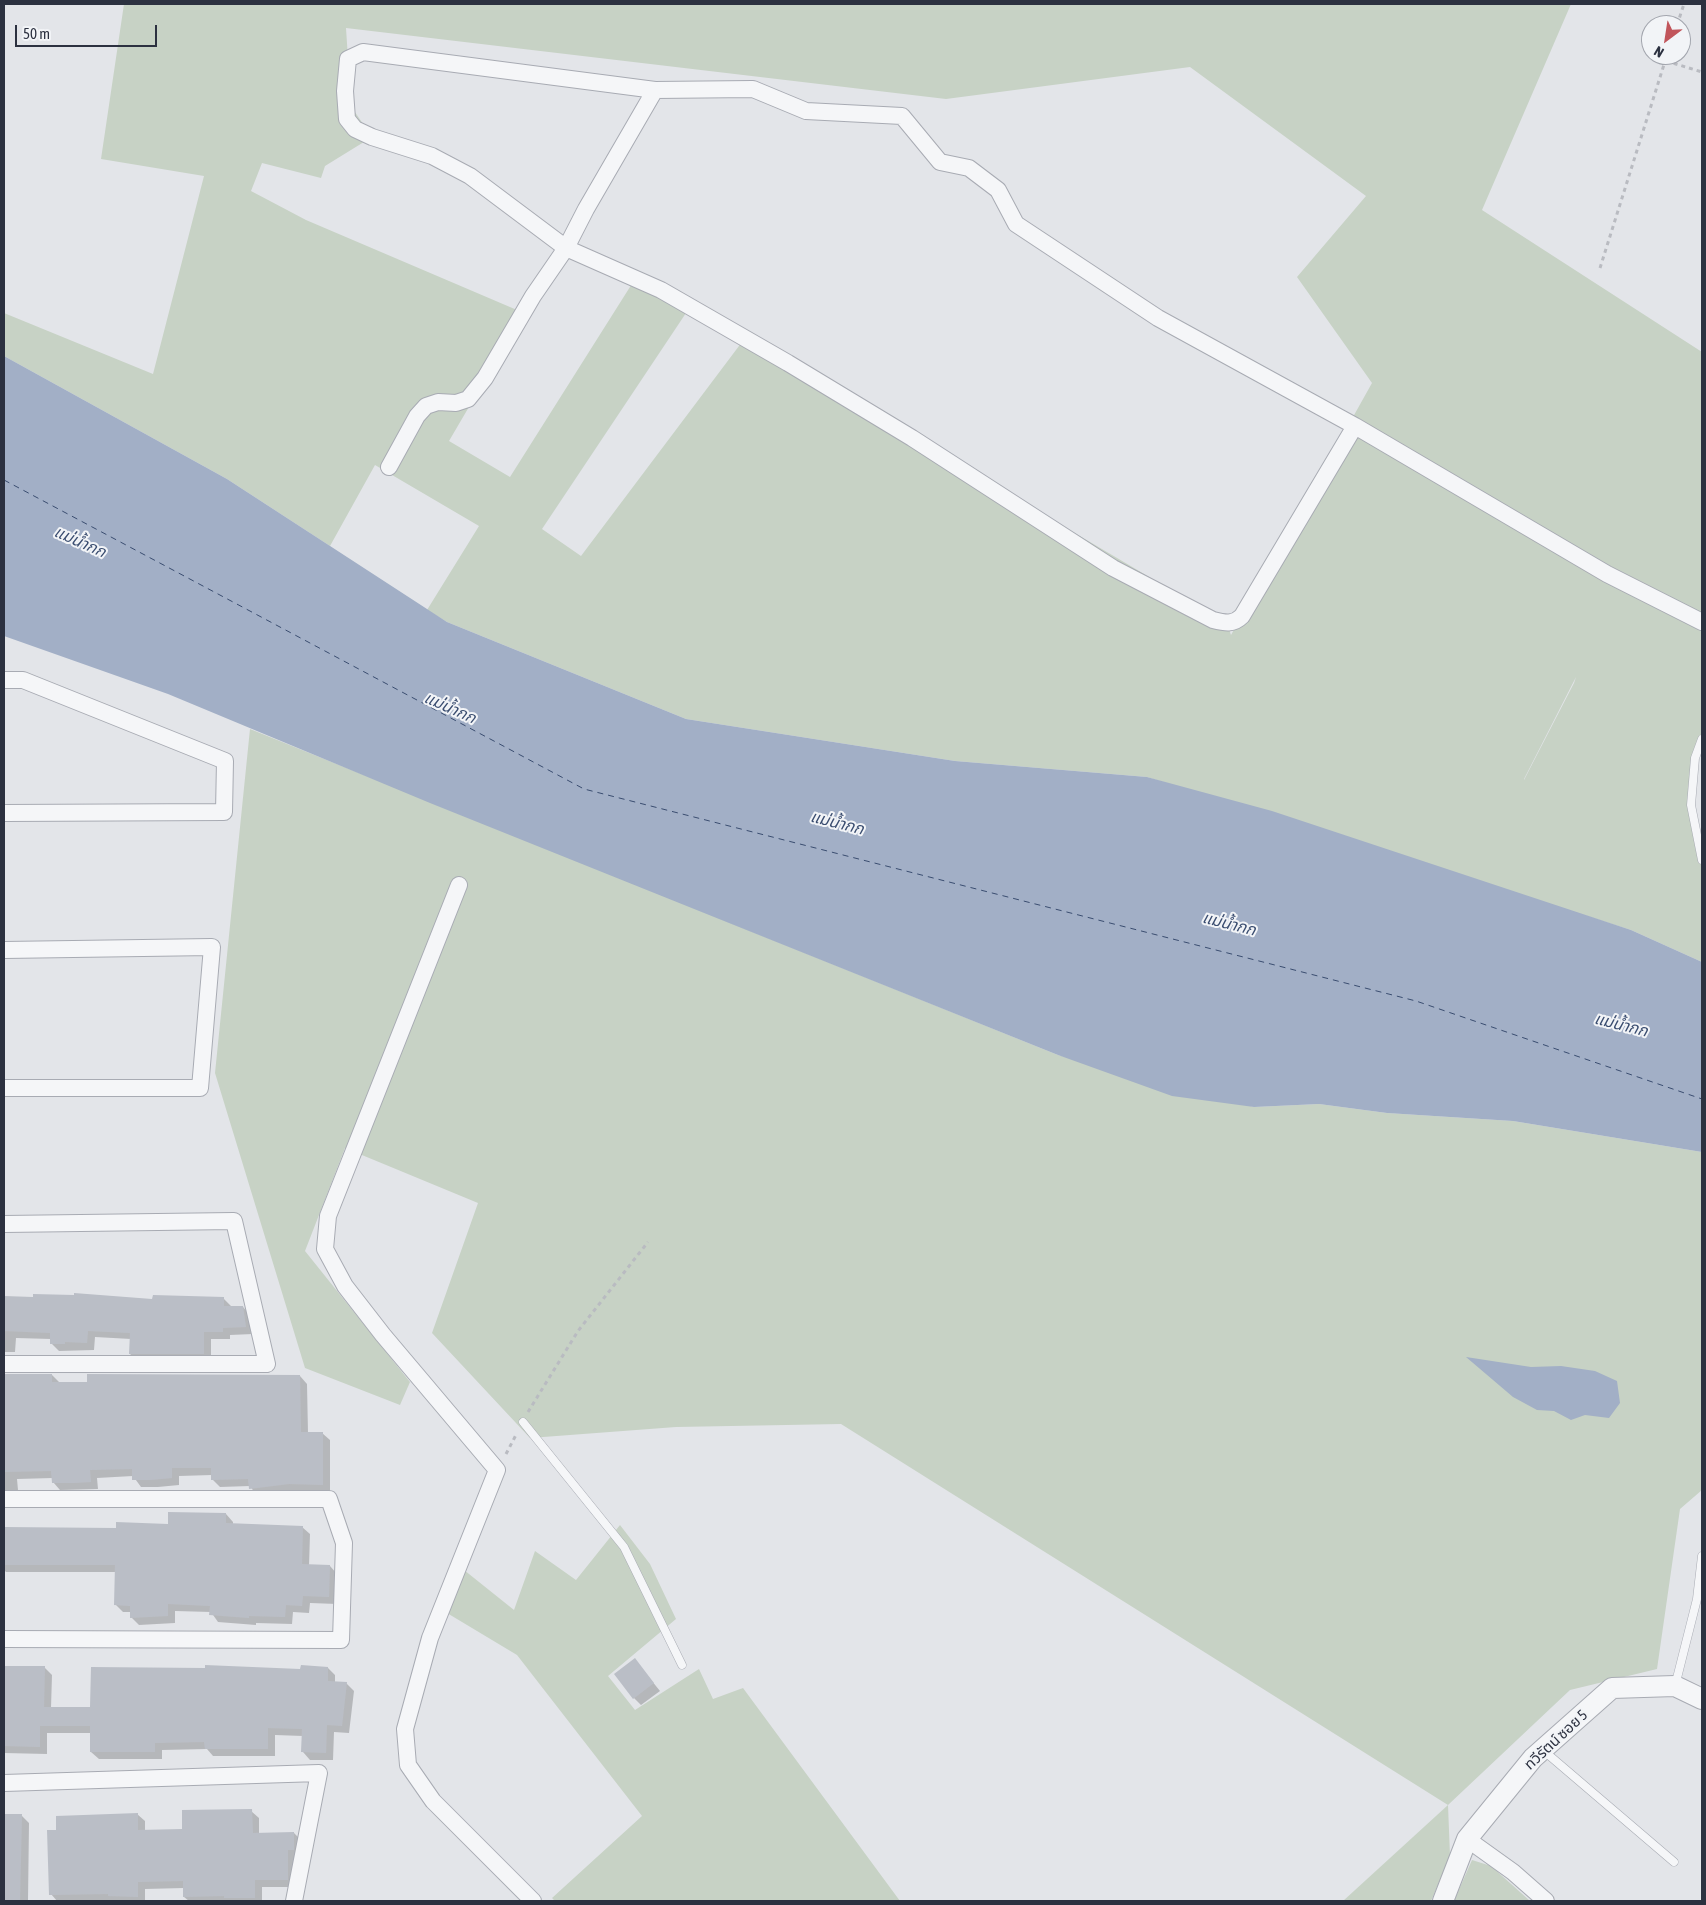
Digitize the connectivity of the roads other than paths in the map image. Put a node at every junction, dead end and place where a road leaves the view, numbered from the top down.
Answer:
1 (655, 90) junction
2 (566, 248) junction
3 (1356, 426) junction
4 (389, 467) dead end
5 (1702, 622) edge
6 (4, 680) edge
7 (1702, 739) edge
8 (1699, 759) edge
9 (4, 813) edge
10 (1702, 860) edge
11 (459, 885) dead end
12 (4, 950) edge
13 (4, 1088) edge
14 (4, 1224) edge
15 (4, 1364) edge
16 (523, 1422) road end
17 (4, 1499) edge
18 (1702, 1556) edge
19 (4, 1639) edge
20 (682, 1665) dead end
21 (1675, 1686) junction
22 (1702, 1699) edge
23 (1542, 1749) junction
24 (4, 1783) edge
25 (1467, 1839) junction
26 (1674, 1862) dead end
27 (294, 1901) edge
28 (533, 1901) edge
29 (1443, 1901) edge
30 (1546, 1901) edge

1 - 2 street
1 - 2 street
1 - 3 street
2 - 3 street
2 - 4 street
3 - 5 street
6 - 9 street
7 - 8 lane
8 - 10 lane
11 - 28 street
12 - 13 street
14 - 15 street
16 - 20 lane
17 - 19 street
18 - 21 lane
21 - 22 street, ทวีรัตน์ ซอย 5
21 - 23 street, ทวีรัตน์ ซอย 5
23 - 25 street, ทวีรัตน์ ซอย 5
23 - 26 lane
24 - 27 street
25 - 29 street, ทวีรัตน์ ซอย 5
25 - 30 street

